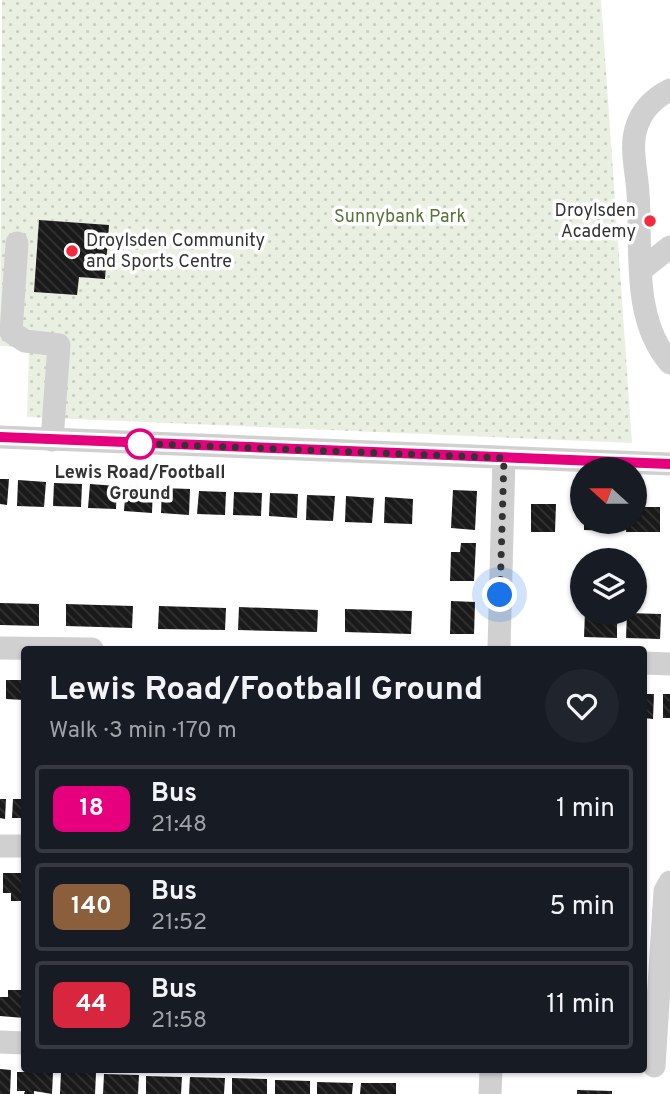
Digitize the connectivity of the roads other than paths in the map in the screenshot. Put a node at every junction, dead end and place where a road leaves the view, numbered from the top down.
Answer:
1 (670, 90) edge
2 (17, 243) dead end
3 (670, 247) edge
4 (640, 270) junction
5 (666, 348) edge
6 (0, 437) edge
7 (52, 440) junction
8 (504, 458) junction
9 (670, 464) edge
10 (499, 646) edge
11 (0, 648) edge
12 (21, 648) edge
13 (647, 663) edge
14 (670, 664) edge
15 (0, 846) edge
16 (21, 846) edge
17 (670, 882) edge
18 (0, 1042) edge
19 (21, 1043) edge
20 (656, 1066) edge
21 (491, 1073) edge
22 (490, 1094) edge

1 - 4 street
2 - 7 street
3 - 4 street
4 - 5 street
6 - 7 street
7 - 8 street
8 - 9 street
8 - 10 street
11 - 12 street
13 - 14 street
15 - 16 street
17 - 20 street
18 - 19 street
21 - 22 street

